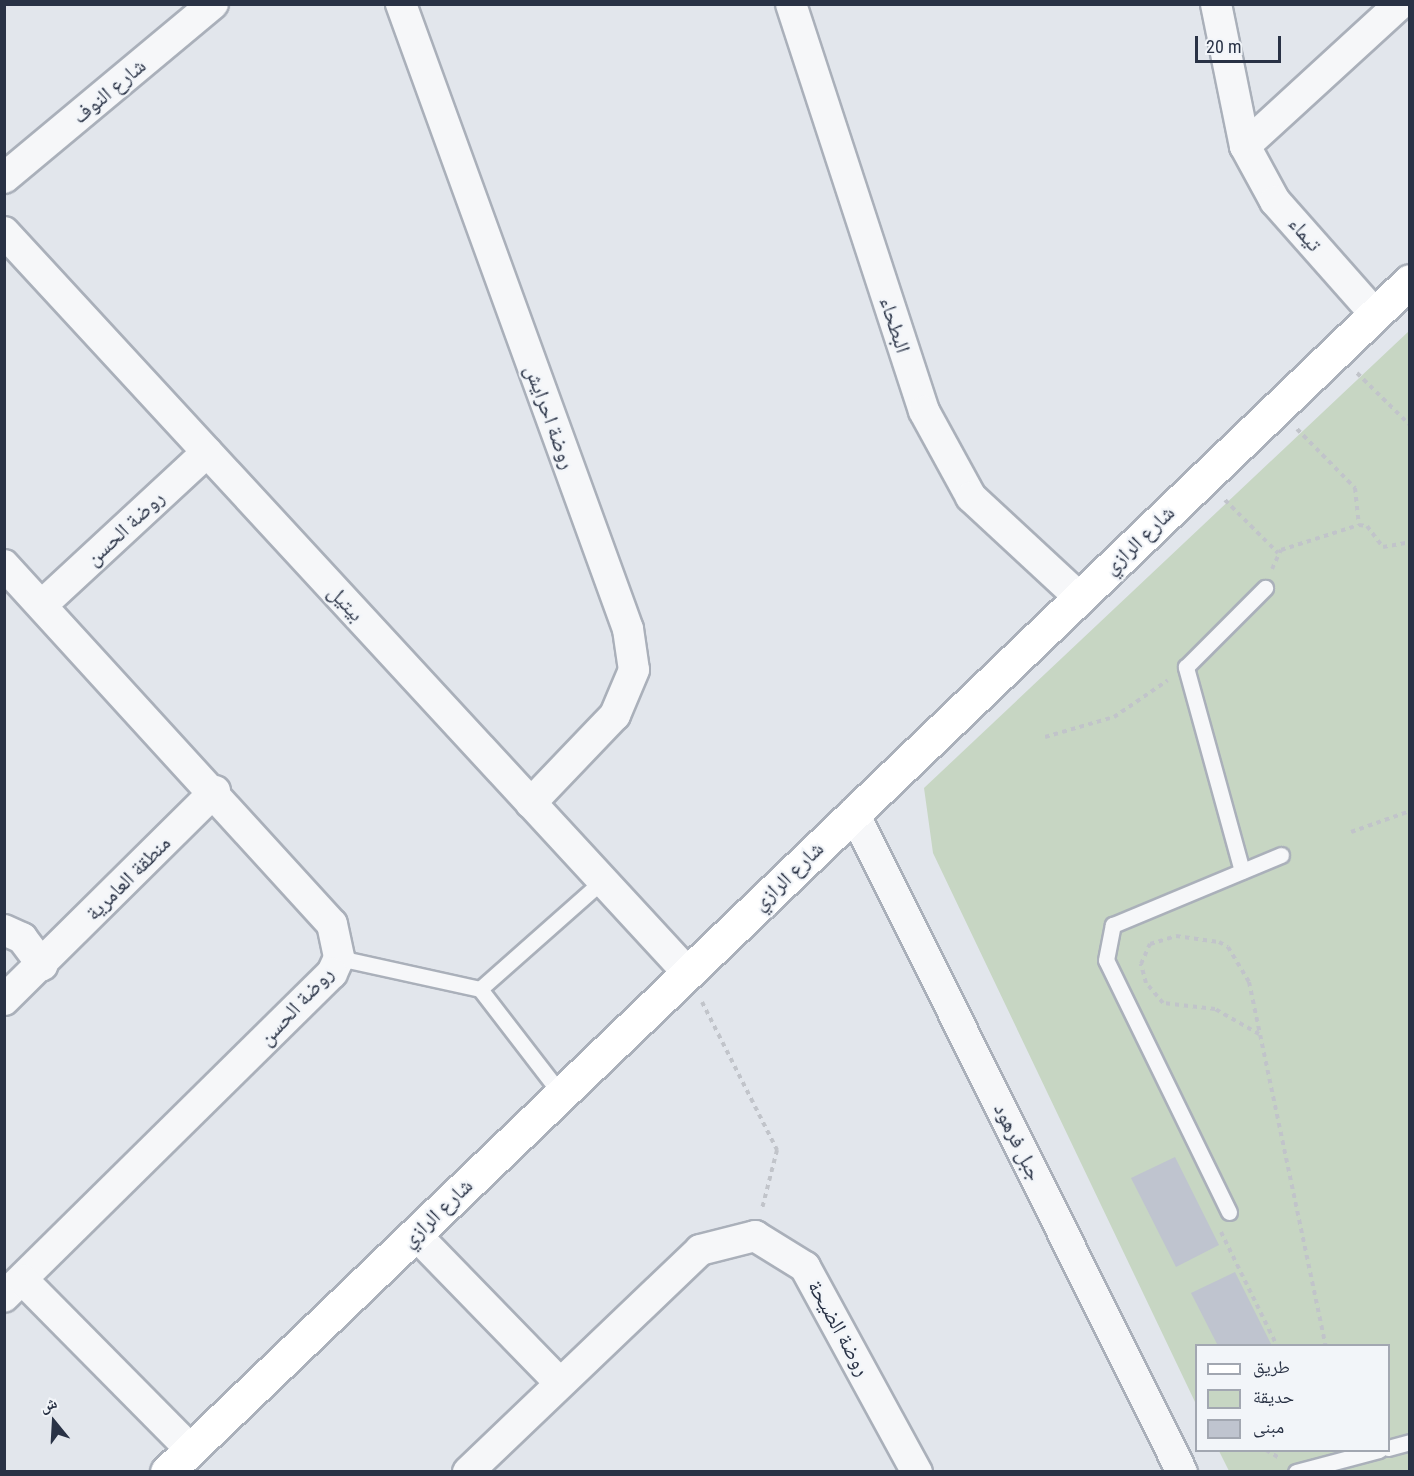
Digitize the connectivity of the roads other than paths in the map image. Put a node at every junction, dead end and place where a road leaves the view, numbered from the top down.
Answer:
1 (213, 4) edge
2 (401, 4) edge
3 (790, 4) edge
4 (1216, 4) edge
5 (1400, 4) edge
6 (1245, 146) junction
7 (4, 178) edge
8 (4, 232) edge
9 (1410, 281) edge
10 (1375, 314) junction
11 (207, 452) junction
12 (4, 565) edge
13 (1265, 588) road end
14 (1080, 598) junction
15 (42, 605) junction
16 (215, 791) junction
17 (531, 803) junction
18 (854, 813) junction
19 (1281, 855) dead end
20 (1242, 871) junction
21 (602, 881) junction
22 (4, 930) edge
23 (339, 958) junction
24 (42, 964) junction
25 (688, 973) junction
26 (480, 989) junction
27 (4, 1000) edge
28 (561, 1094) junction
29 (1228, 1212) road end
30 (416, 1234) junction
31 (14, 1288) edge
32 (560, 1383) junction
33 (1410, 1442) edge
34 (1390, 1448) edge
35 (190, 1449) junction
36 (1371, 1452) edge
37 (167, 1472) edge
38 (468, 1472) edge
39 (917, 1472) edge
40 (1182, 1472) edge
41 (1296, 1472) edge

1 - 7 street, شارع النوف
2 - 17 street, روضة احرايش
3 - 14 street, البطحاء
4 - 6 street, تيماء
5 - 6 street
6 - 10 street, تيماء
8 - 11 street, بيتيل
9 - 10 street, شارع الرازي
10 - 14 street, شارع الرازي
11 - 15 street, روضة الحسن
11 - 17 street, بيتيل
12 - 15 street, روضة الحسن
13 - 20 lane
14 - 18 street, شارع الرازي
15 - 16 street, روضة الحسن
16 - 23 street, روضة الحسن
16 - 24 street, منطقة العامرية
17 - 21 street, بيتيل
18 - 25 street, شارع الرازي
18 - 40 street, جبل فرهود
19 - 20 lane
20 - 29 lane
21 - 25 street, بيتيل
21 - 26 lane
22 - 24 street
23 - 26 lane
23 - 31 street, روضة الحسن
24 - 27 street, منطقة العامرية
25 - 28 street, شارع الرازي
26 - 28 lane
28 - 30 street, شارع الرازي
30 - 32 street
30 - 35 street, شارع الرازي
31 - 35 street, روضة الحسن
32 - 38 street
32 - 39 street, روضة الضيحة
33 - 34 lane
35 - 37 street, شارع الرازي
36 - 41 lane

